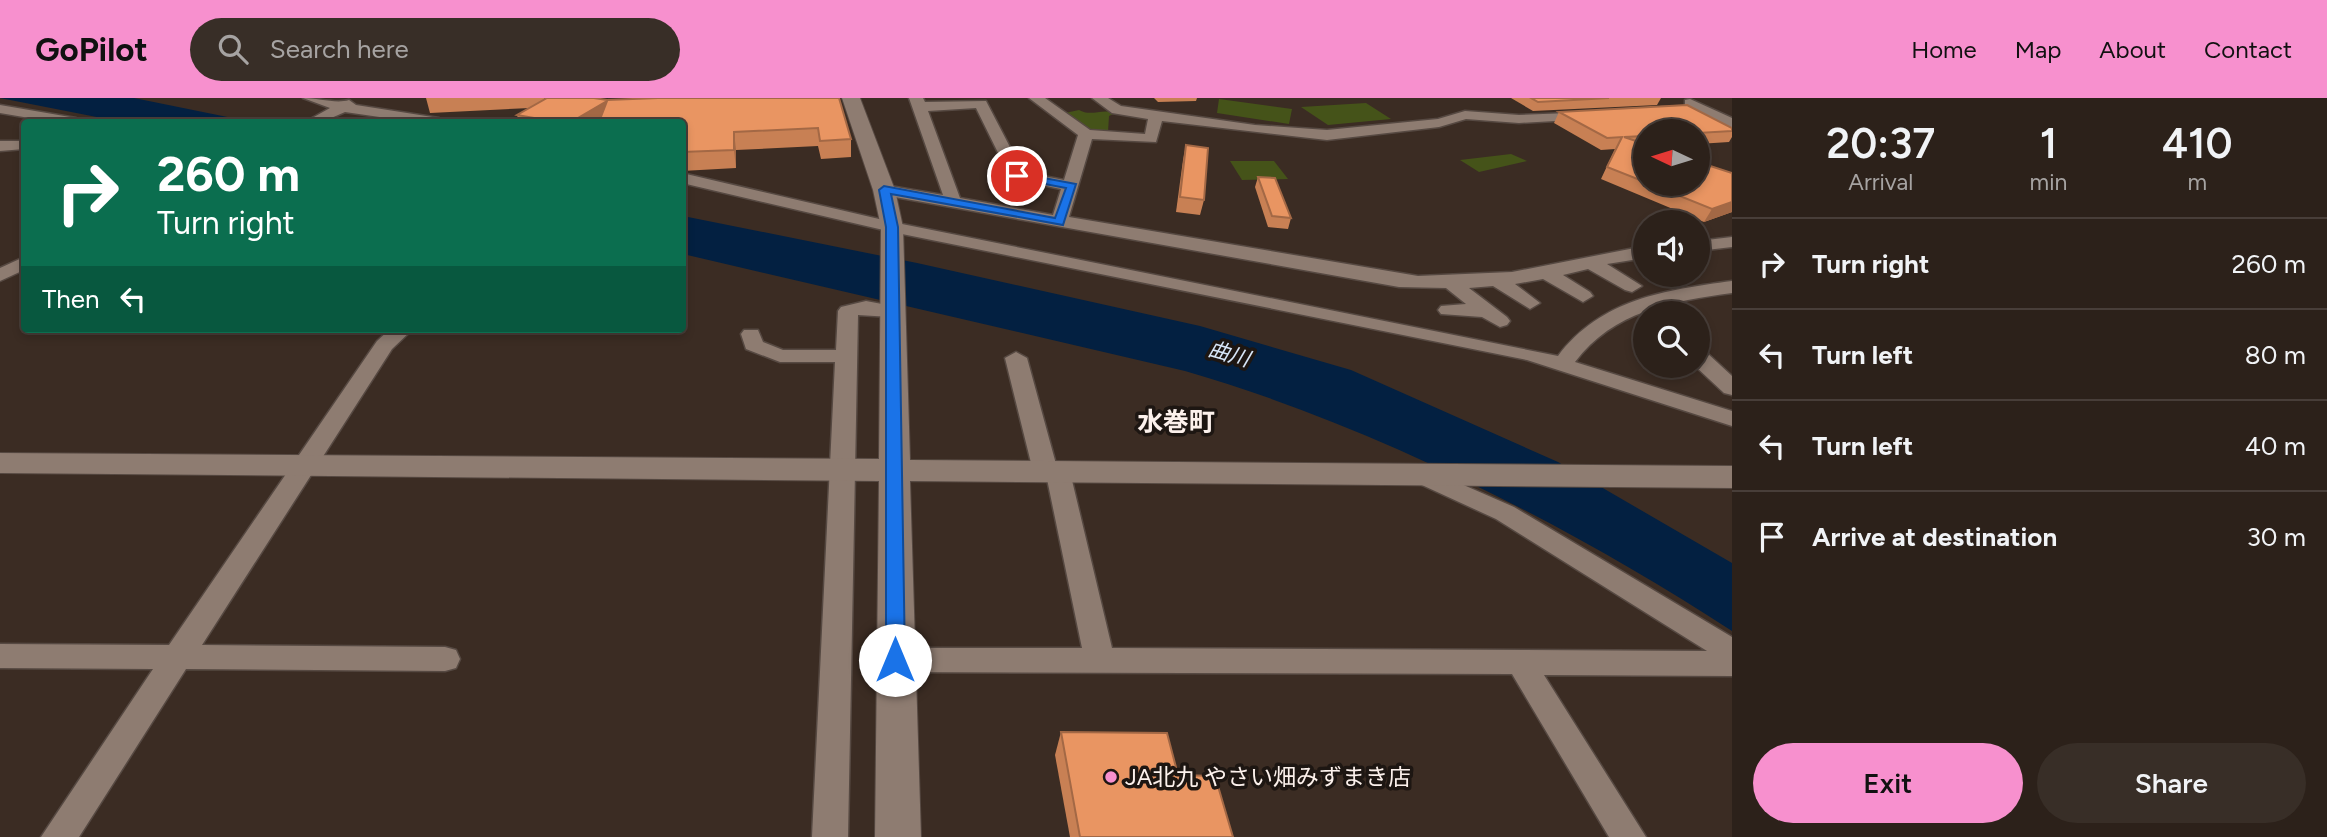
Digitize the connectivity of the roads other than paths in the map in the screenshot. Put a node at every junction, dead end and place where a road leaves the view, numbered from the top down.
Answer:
1 (310, 98) edge
2 (361, 98) edge
3 (851, 98) edge
4 (1036, 98) edge
5 (1100, 98) edge
6 (1680, 98) edge
7 (918, 103) edge
8 (343, 107) junction
9 (0, 109) edge
10 (1703, 109) junction
11 (1646, 112) edge
12 (1601, 114) edge
13 (1156, 115) junction
14 (58, 119) edge
15 (318, 119) edge
16 (433, 119) edge
17 (1732, 124) edge
18 (1086, 134) junction
19 (21, 145) edge
20 (0, 146) edge
21 (686, 179) edge
22 (1072, 186) junction
23 (884, 190) junction
24 (953, 201) junction
25 (1059, 223) junction
26 (892, 227) junction
27 (1098, 229) junction
28 (1195, 246) junction
29 (1090, 248) dead end
30 (1633, 256) edge
31 (1591, 262) junction
32 (21, 264) edge
33 (1297, 264) junction
34 (1189, 265) dead end
35 (1547, 273) junction
36 (0, 275) edge
37 (1369, 276) junction
38 (1496, 279) junction
39 (1452, 284) junction
40 (1296, 285) dead end
41 (1632, 286) dead end
42 (1732, 287) edge
43 (1583, 296) dead end
44 (1671, 301) edge
45 (1530, 303) dead end
46 (891, 308) junction
47 (1448, 310) dead end
48 (1633, 313) edge
49 (1371, 321) junction
50 (398, 333) edge
51 (751, 334) dead end
52 (846, 356) junction
53 (1016, 358) dead end
54 (1562, 365) junction
55 (1710, 367) edge
56 (1732, 388) edge
57 (1732, 419) edge
58 (0, 463) edge
59 (305, 467) junction
60 (842, 471) junction
61 (1052, 471) junction
62 (896, 472) junction
63 (1429, 474) junction
64 (1732, 477) edge
65 (1732, 652) edge
66 (0, 656) edge
67 (178, 658) junction
68 (445, 659) dead end
69 (895, 660) junction
70 (1100, 662) junction
71 (1520, 662) junction
72 (1732, 664) edge
73 (59, 837) edge
74 (830, 837) edge
75 (898, 837) edge
76 (1628, 837) edge

1 - 8 street
2 - 8 street
3 - 23 street
4 - 18 street
5 - 13 street
6 - 10 street
7 - 22 street
7 - 24 street
8 - 15 street
8 - 16 street
9 - 14 street
10 - 11 street
10 - 17 street
12 - 13 street
13 - 18 street
18 - 22 street
19 - 20 street
21 - 26 street
22 - 25 street
23 - 24 street
23 - 26 street
24 - 25 street
25 - 27 street
26 - 46 street
26 - 49 street
27 - 28 street
27 - 29 street
28 - 33 street
28 - 34 street
30 - 31 street
31 - 35 street
31 - 41 street
32 - 36 street
33 - 37 street
33 - 40 street
35 - 38 street
35 - 43 street
37 - 39 street
37 - 49 street
38 - 39 street
38 - 45 street
39 - 47 street
42 - 44 street
46 - 52 street
46 - 62 street
48 - 54 street
49 - 54 street
50 - 59 street
51 - 52 street
52 - 60 street
53 - 61 street
54 - 57 street
55 - 56 street
58 - 59 street
59 - 60 street
59 - 67 street
60 - 62 street
60 - 74 street
61 - 62 street
61 - 63 street
61 - 70 street
62 - 69 street
63 - 64 street
63 - 65 street
66 - 67 street
67 - 68 street
67 - 73 street
69 - 70 street
69 - 75 street
70 - 71 street
71 - 72 street
71 - 76 street

